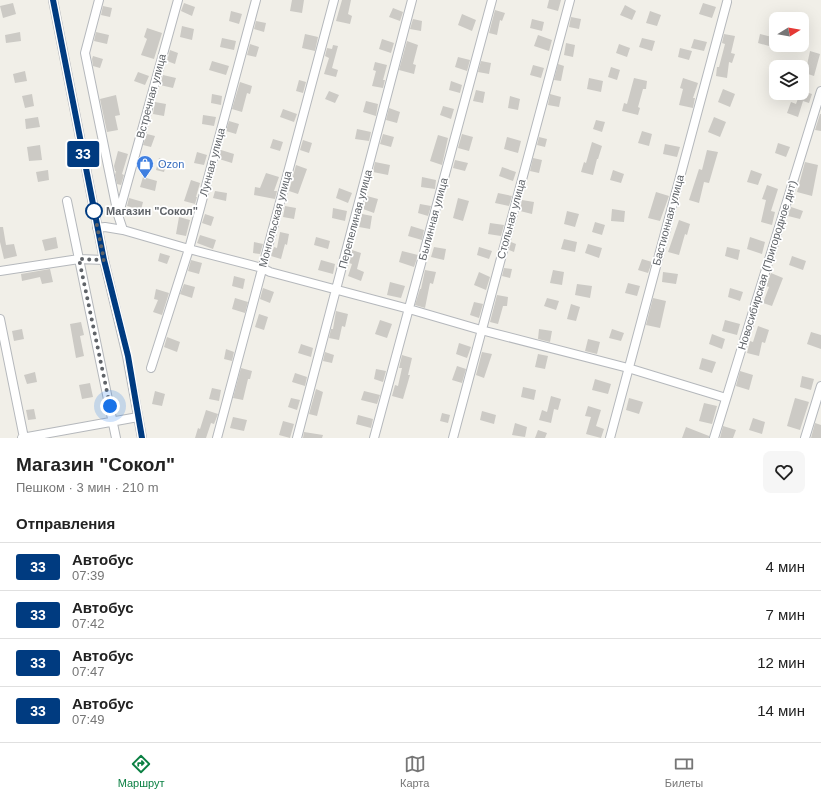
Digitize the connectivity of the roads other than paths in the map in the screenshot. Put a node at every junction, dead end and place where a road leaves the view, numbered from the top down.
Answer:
1 (53, 0) edge
2 (99, 0) edge
3 (178, 0) edge
4 (256, 0) edge
5 (334, 0) edge
6 (412, 0) edge
7 (492, 0) edge
8 (570, 0) edge
9 (727, 2) dead end
10 (821, 91) edge
11 (67, 201) dead end
12 (118, 214) junction
13 (98, 228) junction
14 (123, 230) junction
15 (189, 250) junction
16 (79, 259) junction
17 (104, 260) junction
18 (262, 268) junction
19 (0, 272) edge
20 (336, 290) junction
21 (409, 309) junction
22 (0, 319) edge
23 (481, 330) junction
24 (151, 368) dead end
25 (628, 368) junction
26 (821, 386) edge
27 (726, 398) junction
28 (138, 417) junction
29 (112, 421) junction
30 (23, 438) edge
31 (116, 438) edge
32 (142, 438) edge
33 (217, 438) edge
34 (297, 438) edge
35 (374, 438) edge
36 (453, 438) edge
37 (610, 438) edge
38 (714, 438) edge
39 (805, 438) edge

1 - 13 street
2 - 12 street
3 - 12 street, Встречная улица
4 - 15 street, Лунная улица
5 - 18 street, Монгольская улица
6 - 20 street, Перепелиная улица
7 - 21 street, Былинная улица
8 - 23 street, Стольная улица
9 - 25 street, Бастионная улица
10 - 27 street, Новосибирская (Пригородное днт)
11 - 16 street
12 - 14 street
13 - 14 street
13 - 17 street
14 - 15 street
15 - 18 street
15 - 24 street, Лунная улица
16 - 17 street
16 - 19 street
16 - 29 street
17 - 28 street
18 - 20 street
18 - 33 street, Монгольская улица
20 - 21 street
20 - 34 street, Перепелиная улица
21 - 23 street
21 - 35 street, Былинная улица
22 - 30 street
23 - 25 street
23 - 36 street, Стольная улица
25 - 27 street
25 - 37 street, Бастионная улица
26 - 39 street
27 - 38 street, Новосибирская (Пригородное днт)
28 - 29 street
28 - 32 street
29 - 30 street
29 - 31 street

